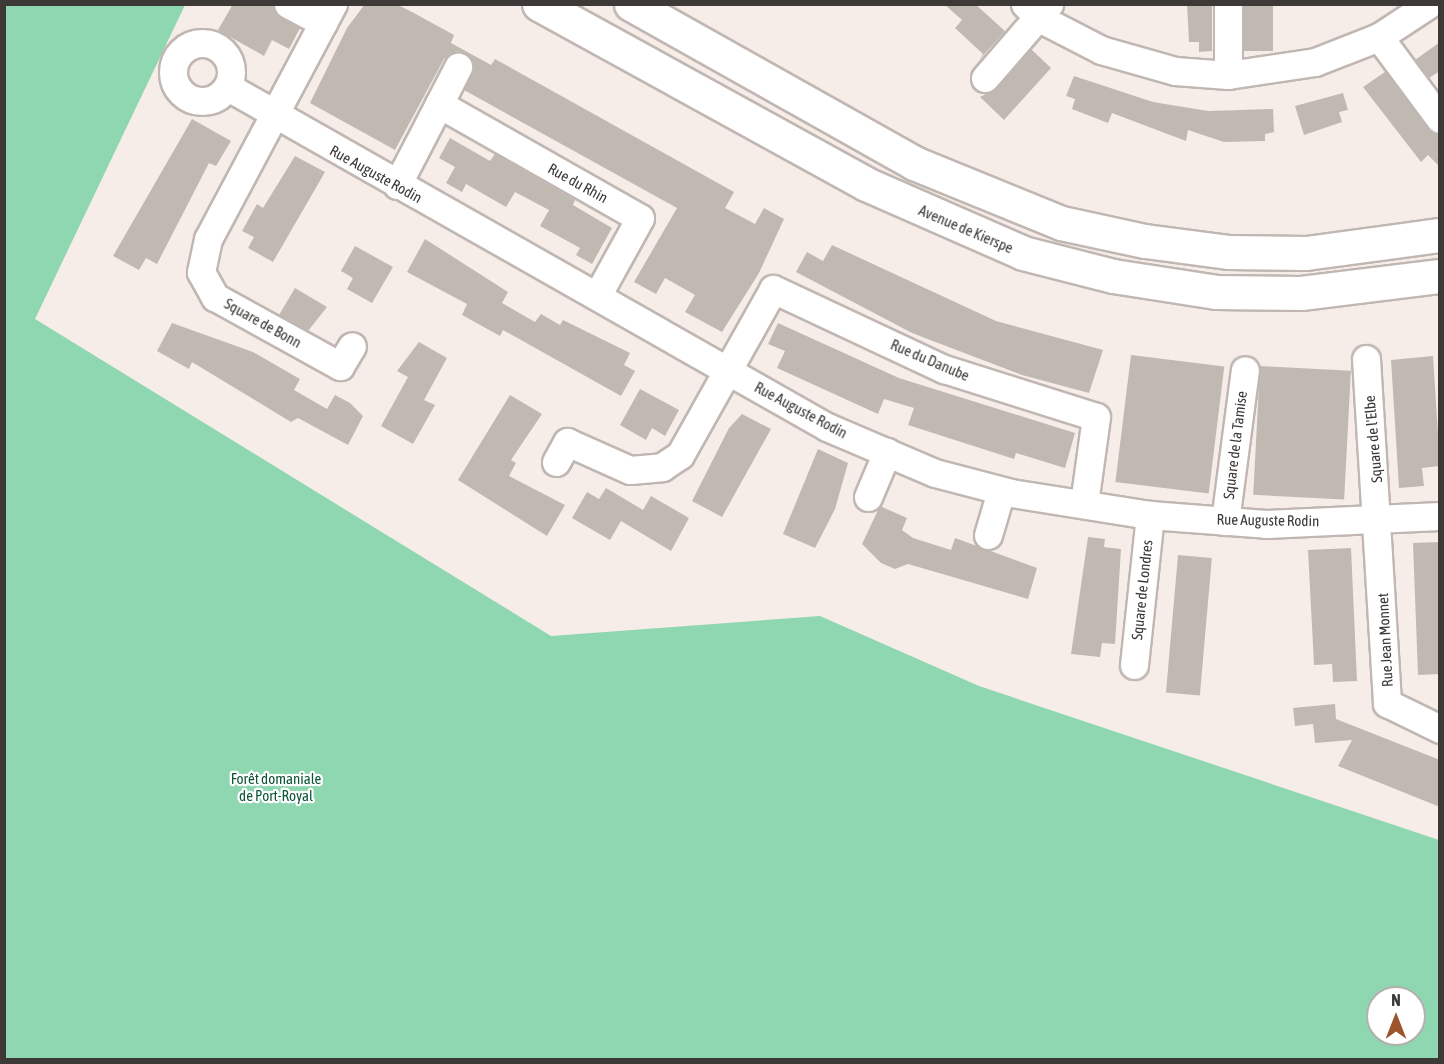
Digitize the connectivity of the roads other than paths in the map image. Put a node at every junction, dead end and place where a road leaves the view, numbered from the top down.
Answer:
1 (288, 4) edge
2 (539, 4) edge
3 (631, 4) edge
4 (1228, 4) edge
5 (1429, 4) edge
6 (1038, 9) edge
7 (328, 14) edge
8 (1379, 37) junction
9 (458, 67) dead end
10 (1228, 75) junction
11 (985, 78) dead end
12 (228, 87) dead end
13 (439, 104) junction
14 (271, 115) junction
15 (1440, 119) edge
16 (397, 185) junction
17 (1440, 235) edge
18 (1440, 276) edge
19 (597, 296) junction
20 (352, 346) dead end
21 (1366, 359) dead end
22 (1245, 370) dead end
23 (729, 371) junction
24 (887, 452) junction
25 (556, 462) dead end
26 (1001, 491) junction
27 (868, 497) dead end
28 (1084, 504) junction
29 (1150, 515) junction
30 (1440, 516) edge
31 (1379, 518) junction
32 (1226, 521) junction
33 (988, 535) dead end
34 (1134, 665) dead end
35 (1440, 729) edge

1 - 7 street
2 - 18 main road, Avenue de Kierspe
3 - 17 main road
4 - 10 street
5 - 8 street
6 - 10 street
6 - 11 street
7 - 14 street
8 - 10 street
8 - 15 street
9 - 13 street
12 - 14 street, Rue Auguste Rodin
13 - 16 street
13 - 19 street, Rue du Rhin
14 - 16 street, Rue Auguste Rodin
14 - 20 street, Square de Bonn
16 - 19 street, Rue Auguste Rodin
19 - 23 street, Rue Auguste Rodin
21 - 31 street, Square de l'Elbe
22 - 32 street, Square de la Tamise
23 - 24 street, Rue Auguste Rodin
23 - 25 street
23 - 28 street, Rue du Danube
24 - 26 street, Rue Auguste Rodin
24 - 27 street
26 - 28 street, Rue Auguste Rodin
26 - 33 street
28 - 29 street, Rue Auguste Rodin
29 - 32 street, Rue Auguste Rodin
29 - 34 street, Square de Londres
30 - 31 street, Rue Auguste Rodin
31 - 32 street, Rue Auguste Rodin
31 - 35 street, Rue Jean Monnet

